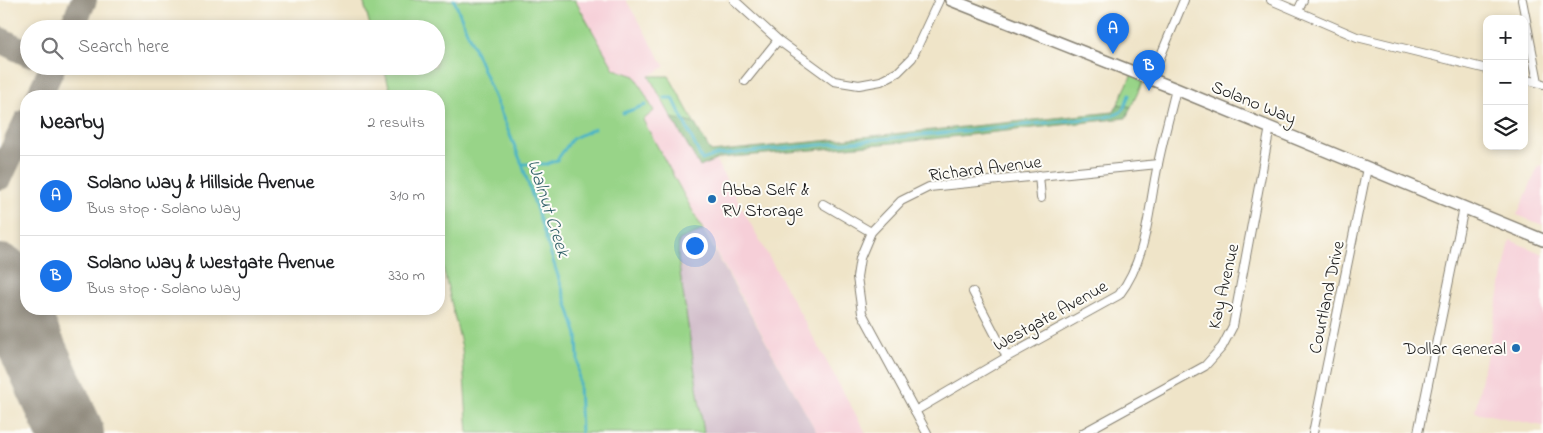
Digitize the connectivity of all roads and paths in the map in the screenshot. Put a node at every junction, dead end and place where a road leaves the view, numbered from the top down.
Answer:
1 (734, 0) edge
2 (939, 0) edge
3 (951, 0) edge
4 (1184, 0) edge
5 (1271, 0) edge
6 (1303, 0) edge
7 (1522, 0) edge
8 (1298, 11) junction
9 (778, 40) junction
10 (1483, 68) edge
11 (1151, 79) junction
12 (745, 81) dead end
13 (1540, 83) edge
14 (1176, 89) junction
15 (1270, 127) junction
16 (1158, 164) junction
17 (1367, 168) junction
18 (1039, 175) junction
19 (1041, 198) dead end
20 (823, 204) dead end
21 (1464, 207) junction
22 (871, 232) junction
23 (1543, 240) edge
24 (973, 292) dead end
25 (1006, 357) junction
26 (914, 411) junction
27 (927, 433) edge
28 (1083, 433) edge
29 (1313, 433) edge
30 (1418, 433) edge

1 - 9 street
2 - 9 street
3 - 11 street, Solano Way
4 - 11 street
5 - 8 street
6 - 8 street
7 - 13 street
8 - 10 street
9 - 12 street
11 - 14 street, Solano Way
14 - 15 street, Solano Way
14 - 16 street, Westgate Avenue
15 - 17 street, Solano Way
15 - 28 street, Kay Avenue
16 - 18 street, Richard Avenue
16 - 25 street, Westgate Avenue
17 - 21 street, Solano Way
17 - 29 street, Courtland Drive
18 - 19 street
18 - 22 street, Richard Avenue
20 - 22 street
21 - 23 street, Solano Way
21 - 30 street
22 - 26 street, Richard Avenue
24 - 25 street
25 - 26 street, Westgate Avenue
26 - 27 street, Richard Avenue

